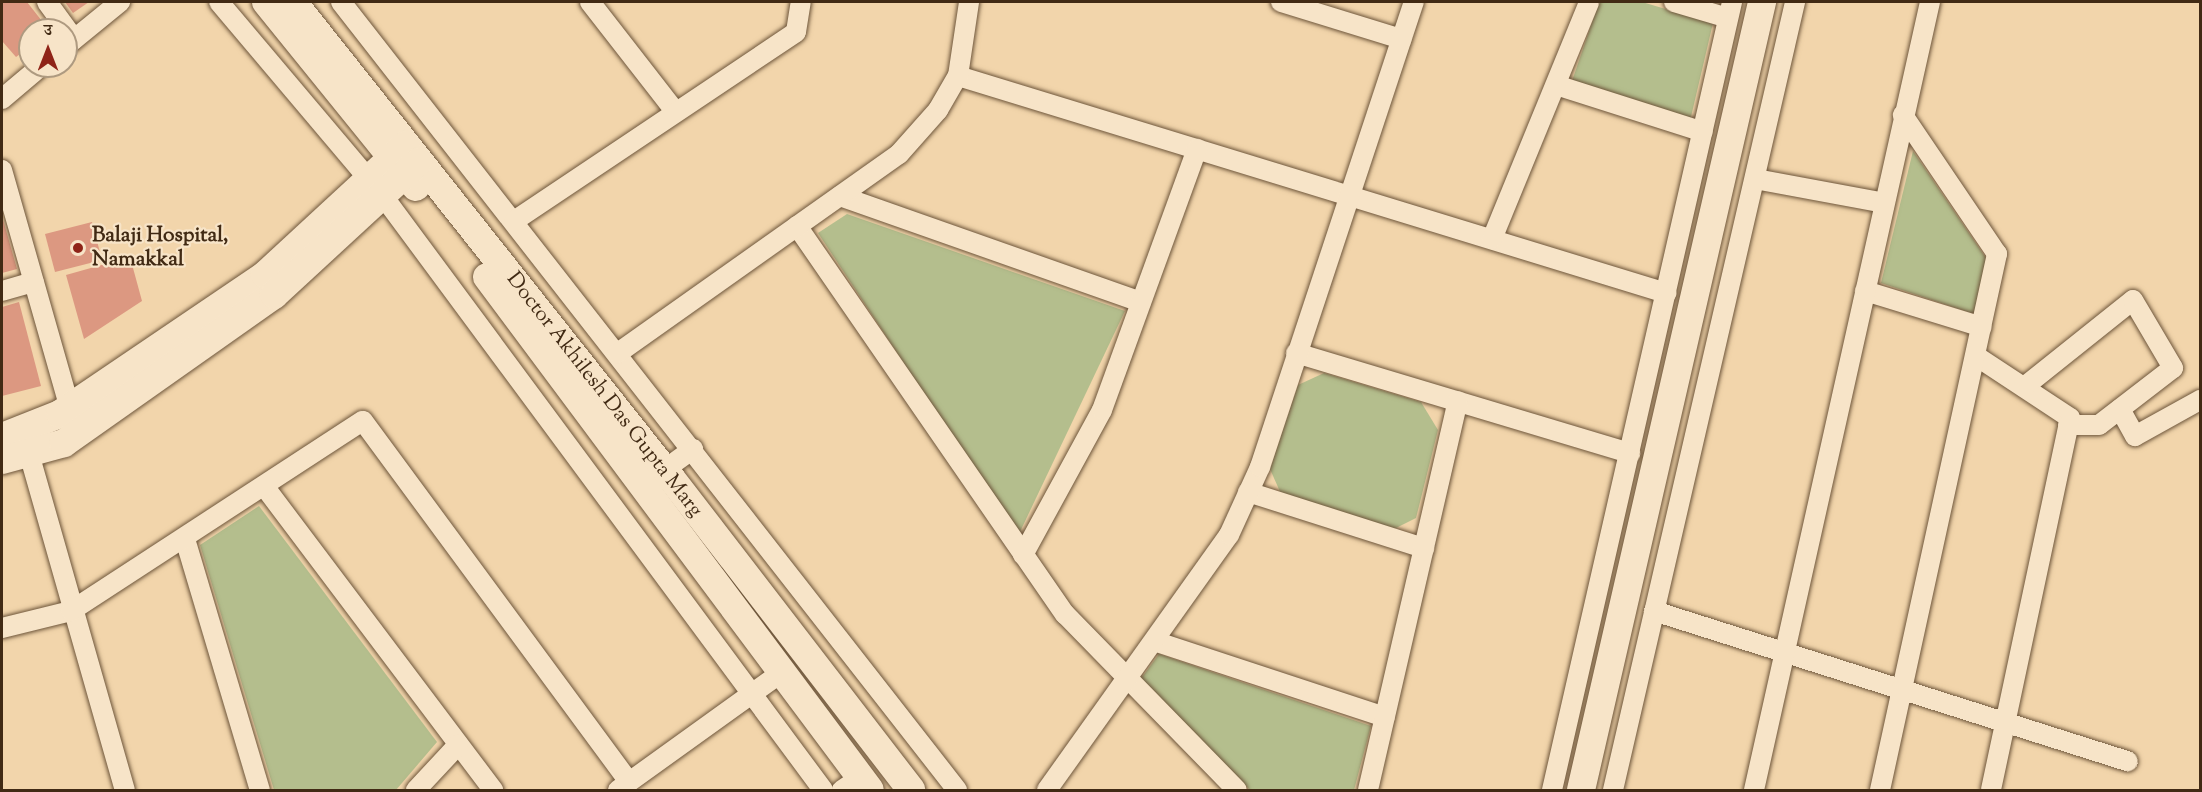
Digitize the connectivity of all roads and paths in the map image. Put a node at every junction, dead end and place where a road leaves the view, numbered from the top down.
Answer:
1 (47, 2) edge
2 (120, 2) edge
3 (219, 2) edge
4 (266, 2) edge
5 (293, 2) edge
6 (341, 2) edge
7 (801, 2) edge
8 (969, 2) edge
9 (1281, 2) edge
10 (1414, 2) edge
11 (1589, 2) edge
12 (1674, 2) edge
13 (1762, 2) edge
14 (1795, 2) edge
15 (1930, 2) edge
16 (594, 3) edge
17 (1730, 10) edge
18 (56, 18) edge
19 (78, 36) edge
20 (1401, 39) junction
21 (958, 76) junction
22 (27, 78) edge
23 (1556, 85) junction
24 (2, 99) edge
25 (675, 111) junction
26 (1902, 115) junction
27 (1703, 132) junction
28 (1197, 149) junction
29 (406, 159) junction
30 (2, 170) edge
31 (1755, 179) junction
32 (376, 187) junction
33 (1347, 195) junction
34 (840, 196) junction
35 (1884, 203) junction
36 (514, 221) junction
37 (797, 226) junction
38 (1492, 239) junction
39 (34, 282) junction
40 (2, 291) edge
41 (1865, 291) junction
42 (1666, 293) junction
43 (1141, 302) junction
44 (1982, 327) junction
45 (618, 353) junction
46 (1296, 353) junction
47 (1976, 356) junction
48 (2024, 387) junction
49 (2200, 400) edge
50 (1458, 401) junction
51 (70, 408) junction
52 (2120, 409) junction
53 (2068, 425) junction
54 (17, 439) edge
55 (693, 449) junction
56 (1630, 453) junction
57 (2, 460) edge
58 (650, 466) junction
59 (264, 486) junction
60 (1248, 492) junction
61 (185, 539) junction
62 (1424, 548) junction
63 (1023, 555) junction
64 (71, 611) junction
65 (1654, 611) junction
66 (2, 628) edge
67 (1154, 641) junction
68 (1786, 654) junction
69 (781, 673) junction
70 (1128, 678) junction
71 (752, 693) junction
72 (1902, 693) junction
73 (1385, 717) junction
74 (2005, 722) junction
75 (458, 745) junction
76 (2128, 761) dead end
77 (623, 786) edge
78 (857, 786) edge
79 (125, 790) edge
80 (260, 790) edge
81 (416, 790) edge
82 (493, 790) edge
83 (823, 790) edge
84 (911, 790) edge
85 (957, 790) edge
86 (1047, 790) edge
87 (1238, 790) edge
88 (1368, 790) edge
89 (1552, 790) edge
90 (1581, 790) edge
91 (1613, 790) edge
92 (1754, 790) edge
93 (1880, 790) edge
94 (1991, 790) edge

1 - 18 street
2 - 19 street
3 - 32 street
4 - 29 street, Doctor Akhilesh Das Gupta Marg
5 - 29 street, Doctor Akhilesh Das Gupta Marg
6 - 36 street
7 - 25 street
8 - 21 street
9 - 20 street
10 - 20 street
11 - 23 street
12 - 17 street
13 - 90 street
14 - 31 street
15 - 26 street
16 - 25 street
17 - 27 street
20 - 33 street
21 - 28 street
21 - 34 street
22 - 24 street
23 - 27 street
23 - 38 street
25 - 36 street
26 - 35 street
26 - 44 street
27 - 42 street
28 - 33 street
28 - 43 street
29 - 32 street
29 - 58 street, Doctor Akhilesh Das Gupta Marg
30 - 39 street
31 - 35 street
31 - 65 street
32 - 51 street
32 - 54 street
32 - 71 street
33 - 38 street
33 - 46 street
34 - 37 street
34 - 43 street
35 - 41 street
36 - 45 street
37 - 45 street
37 - 63 street
38 - 42 street
39 - 40 street
39 - 51 street
41 - 44 street
41 - 68 street
42 - 56 street
43 - 63 street
44 - 47 street
45 - 55 street
46 - 50 street
46 - 60 street
47 - 48 street
47 - 72 street
48 - 52 street
48 - 53 street
49 - 52 street
50 - 56 street
50 - 62 street
51 - 54 street
52 - 53 street
53 - 74 street
54 - 57 street
54 - 64 street
55 - 58 street
55 - 85 street
56 - 89 street
58 - 69 street, Doctor Akhilesh Das Gupta Marg
58 - 84 street, Doctor Akhilesh Das Gupta Marg
59 - 61 street
59 - 75 street
59 - 77 street
60 - 62 street
60 - 67 street
61 - 64 street
61 - 80 street
62 - 73 street
63 - 70 street
64 - 66 street
64 - 79 street
65 - 68 street
65 - 91 street
67 - 70 street
67 - 73 street
68 - 72 street
68 - 92 street
69 - 71 street
69 - 78 street, Doctor Akhilesh Das Gupta Marg
70 - 86 street
70 - 87 street
71 - 77 street
71 - 83 street
72 - 74 street
72 - 93 street
73 - 88 street
74 - 76 street
74 - 94 street
75 - 81 street
75 - 82 street

